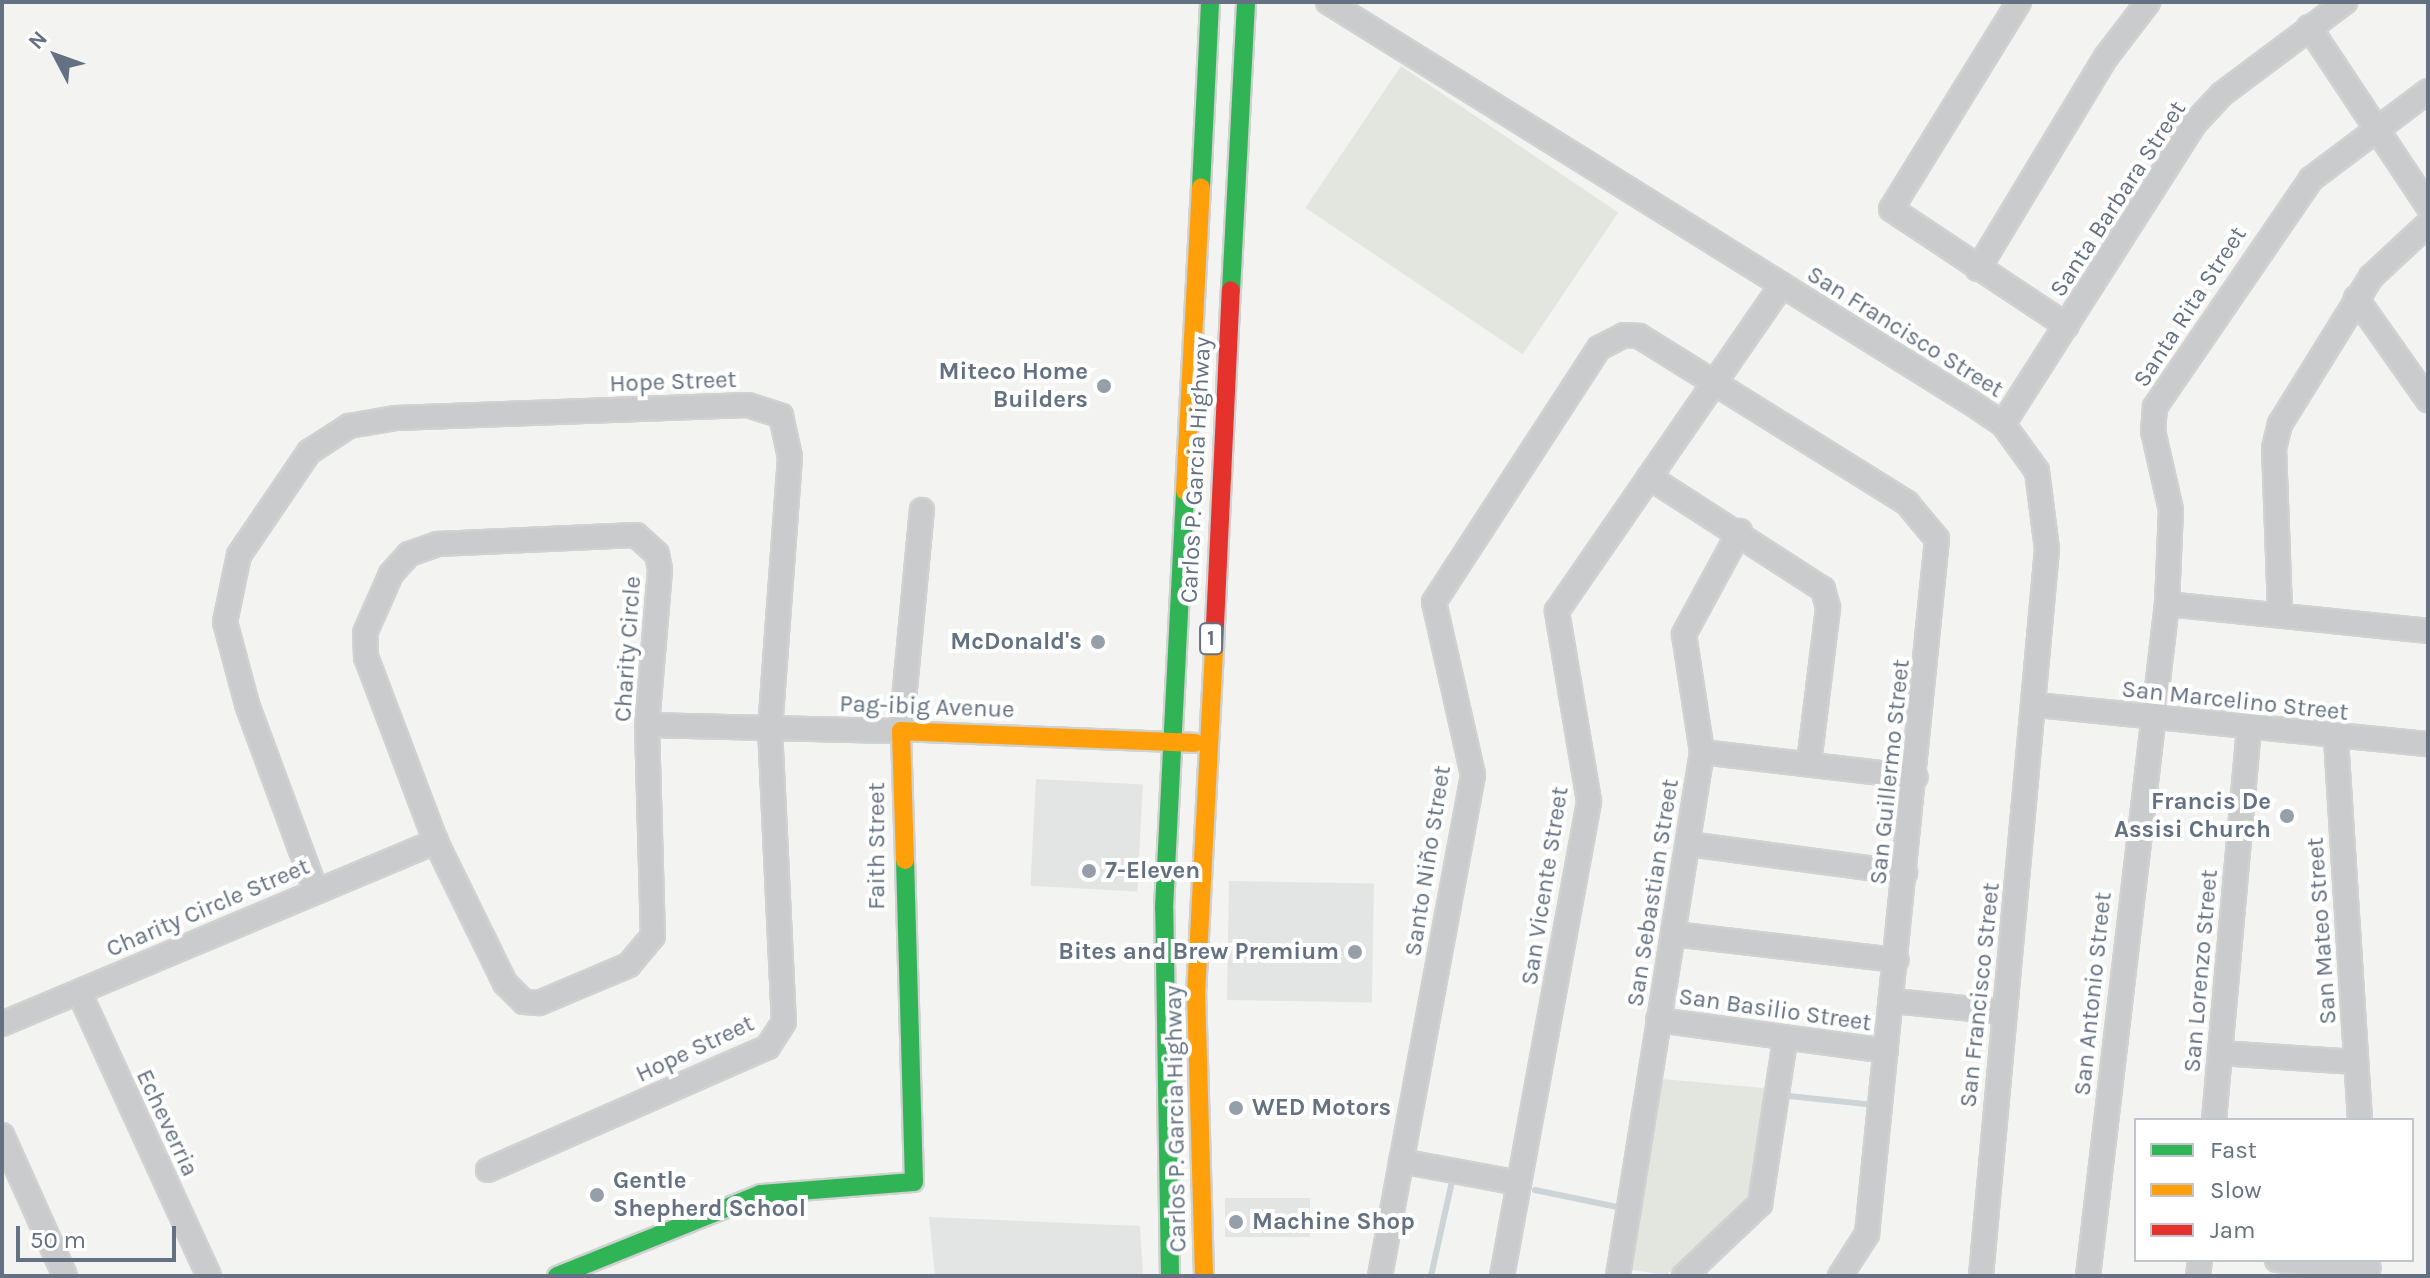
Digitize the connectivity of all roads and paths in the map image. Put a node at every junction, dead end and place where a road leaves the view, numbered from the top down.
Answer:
1 (1210, 2) edge
2 (1246, 2) edge
3 (1328, 2) edge
4 (2019, 2) edge
5 (2148, 2) edge
6 (2345, 2) edge
7 (2309, 27) junction
8 (2428, 91) edge
9 (2379, 127) junction
10 (2428, 206) edge
11 (2428, 224) edge
12 (1978, 269) junction
13 (1782, 285) junction
14 (2356, 298) junction
15 (2067, 326) junction
16 (1715, 382) junction
17 (2428, 400) edge
18 (2003, 424) junction
19 (1184, 468) junction
20 (1221, 470) junction
21 (1649, 477) junction
22 (922, 510) dead end
23 (1740, 531) junction
24 (2167, 604) junction
25 (2280, 611) junction
26 (2428, 631) edge
27 (2036, 705) junction
28 (2149, 717) junction
29 (647, 725) junction
30 (770, 728) junction
31 (2249, 730) junction
32 (901, 731) junction
33 (2336, 739) junction
34 (1171, 742) junction
35 (1205, 743) junction
36 (2428, 744) edge
37 (1702, 752) junction
38 (1809, 762) junction
39 (1916, 777) junction
40 (436, 842) junction
41 (1689, 844) junction
42 (1905, 873) junction
43 (316, 891) junction
44 (1674, 934) junction
45 (1896, 960) junction
46 (79, 992) junction
47 (1196, 994) junction
48 (1163, 997) junction
49 (1893, 1001) junction
50 (2003, 1012) junction
51 (1658, 1020) junction
52 (2, 1024) edge
53 (1785, 1041) junction
54 (1886, 1051) junction
55 (2220, 1053) junction
56 (2356, 1062) junction
57 (2214, 1118) edge
58 (2360, 1118) edge
59 (2, 1135) edge
60 (1401, 1161) junction
61 (488, 1170) dead end
62 (1519, 1183) junction
63 (2300, 1262) edge
64 (2369, 1268) edge
65 (1621, 1275) edge
66 (65, 1276) edge
67 (209, 1276) edge
68 (557, 1276) edge
69 (1170, 1276) edge
70 (1204, 1276) edge
71 (1380, 1276) edge
72 (1502, 1276) edge
73 (1684, 1276) edge
74 (1840, 1276) edge
75 (1981, 1276) edge
76 (2088, 1276) edge

1 - 19 main road, Carlos P. Garcia Highway / 1
2 - 20 main road, Carlos P. Garcia Highway / 1
3 - 13 street, San Francisco Street
4 - 12 street
5 - 12 street
6 - 7 street, Santa Barbara Street
7 - 9 street
7 - 15 street, Santa Barbara Street
8 - 9 street, Santa Rita Street
9 - 10 street
9 - 24 street, Santa Rita Street
11 - 14 street
12 - 15 street
13 - 16 street, San Vicente Street
13 - 18 street, San Francisco Street
14 - 17 street
14 - 25 street
15 - 18 street, Santa Barbara Street
16 - 21 street, San Vicente Street
16 - 39 street, San Guillermo Street
16 - 60 street, Santo Niño Street
18 - 27 street, San Francisco Street
19 - 20 main road
19 - 34 main road, Carlos P. Garcia Highway / 1
20 - 35 main road, Carlos P. Garcia Highway / 1
21 - 23 street
21 - 62 street, San Vicente Street
22 - 32 street, Faith Street
23 - 37 street, San Sebastian Street
23 - 38 street
24 - 25 street
24 - 28 street, Santa Rita Street
25 - 26 street
27 - 28 street, San Marcelino Street
27 - 50 street, San Francisco Street
28 - 31 street, San Marcelino Street
28 - 76 street, San Antonio Street
29 - 30 street, Pag-ibig Avenue
29 - 40 street, Charity Circle
29 - 40 street, Charity Circle
30 - 32 street, Pag-ibig Avenue
30 - 43 street, Hope Street
30 - 61 street, Hope Street
31 - 33 street, San Marcelino Street
31 - 55 street, San Lorenzo Street
32 - 34 main road, Pag-ibig Avenue
32 - 68 main road, Faith Street
33 - 36 street, San Marcelino Street
33 - 56 street, San Mateo Street
34 - 35 main road, Pag-ibig Avenue
34 - 48 main road, Carlos P. Garcia Highway / 1
35 - 47 main road, Carlos P. Garcia Highway / 1
37 - 38 street
37 - 41 street, San Sebastian Street
38 - 39 street
39 - 42 street, San Guillermo Street
40 - 43 street, Charity Circle Street
41 - 42 street
41 - 44 street, San Sebastian Street
42 - 45 street, San Guillermo Street
43 - 46 street, Charity Circle Street
44 - 45 street
44 - 51 street, San Sebastian Street
45 - 49 street, San Guillermo Street
46 - 52 street, Charity Circle Street
46 - 67 street, Echeverria
47 - 48 main road
47 - 70 main road, Carlos P. Garcia Highway / 1
48 - 69 main road, Carlos P. Garcia Highway / 1
49 - 50 street
49 - 54 street, San Guillermo Street
50 - 75 street, San Francisco Street
51 - 53 street, San Basilio Street
51 - 65 street, San Sebastian Street
53 - 54 street, San Basilio Street
53 - 73 street
54 - 74 street, San Guillermo Street
55 - 56 street
55 - 57 street, San Lorenzo Street
56 - 58 street, San Mateo Street
59 - 66 street
60 - 62 street
60 - 71 street, Santo Niño Street
62 - 72 street, San Vicente Street
63 - 64 street

